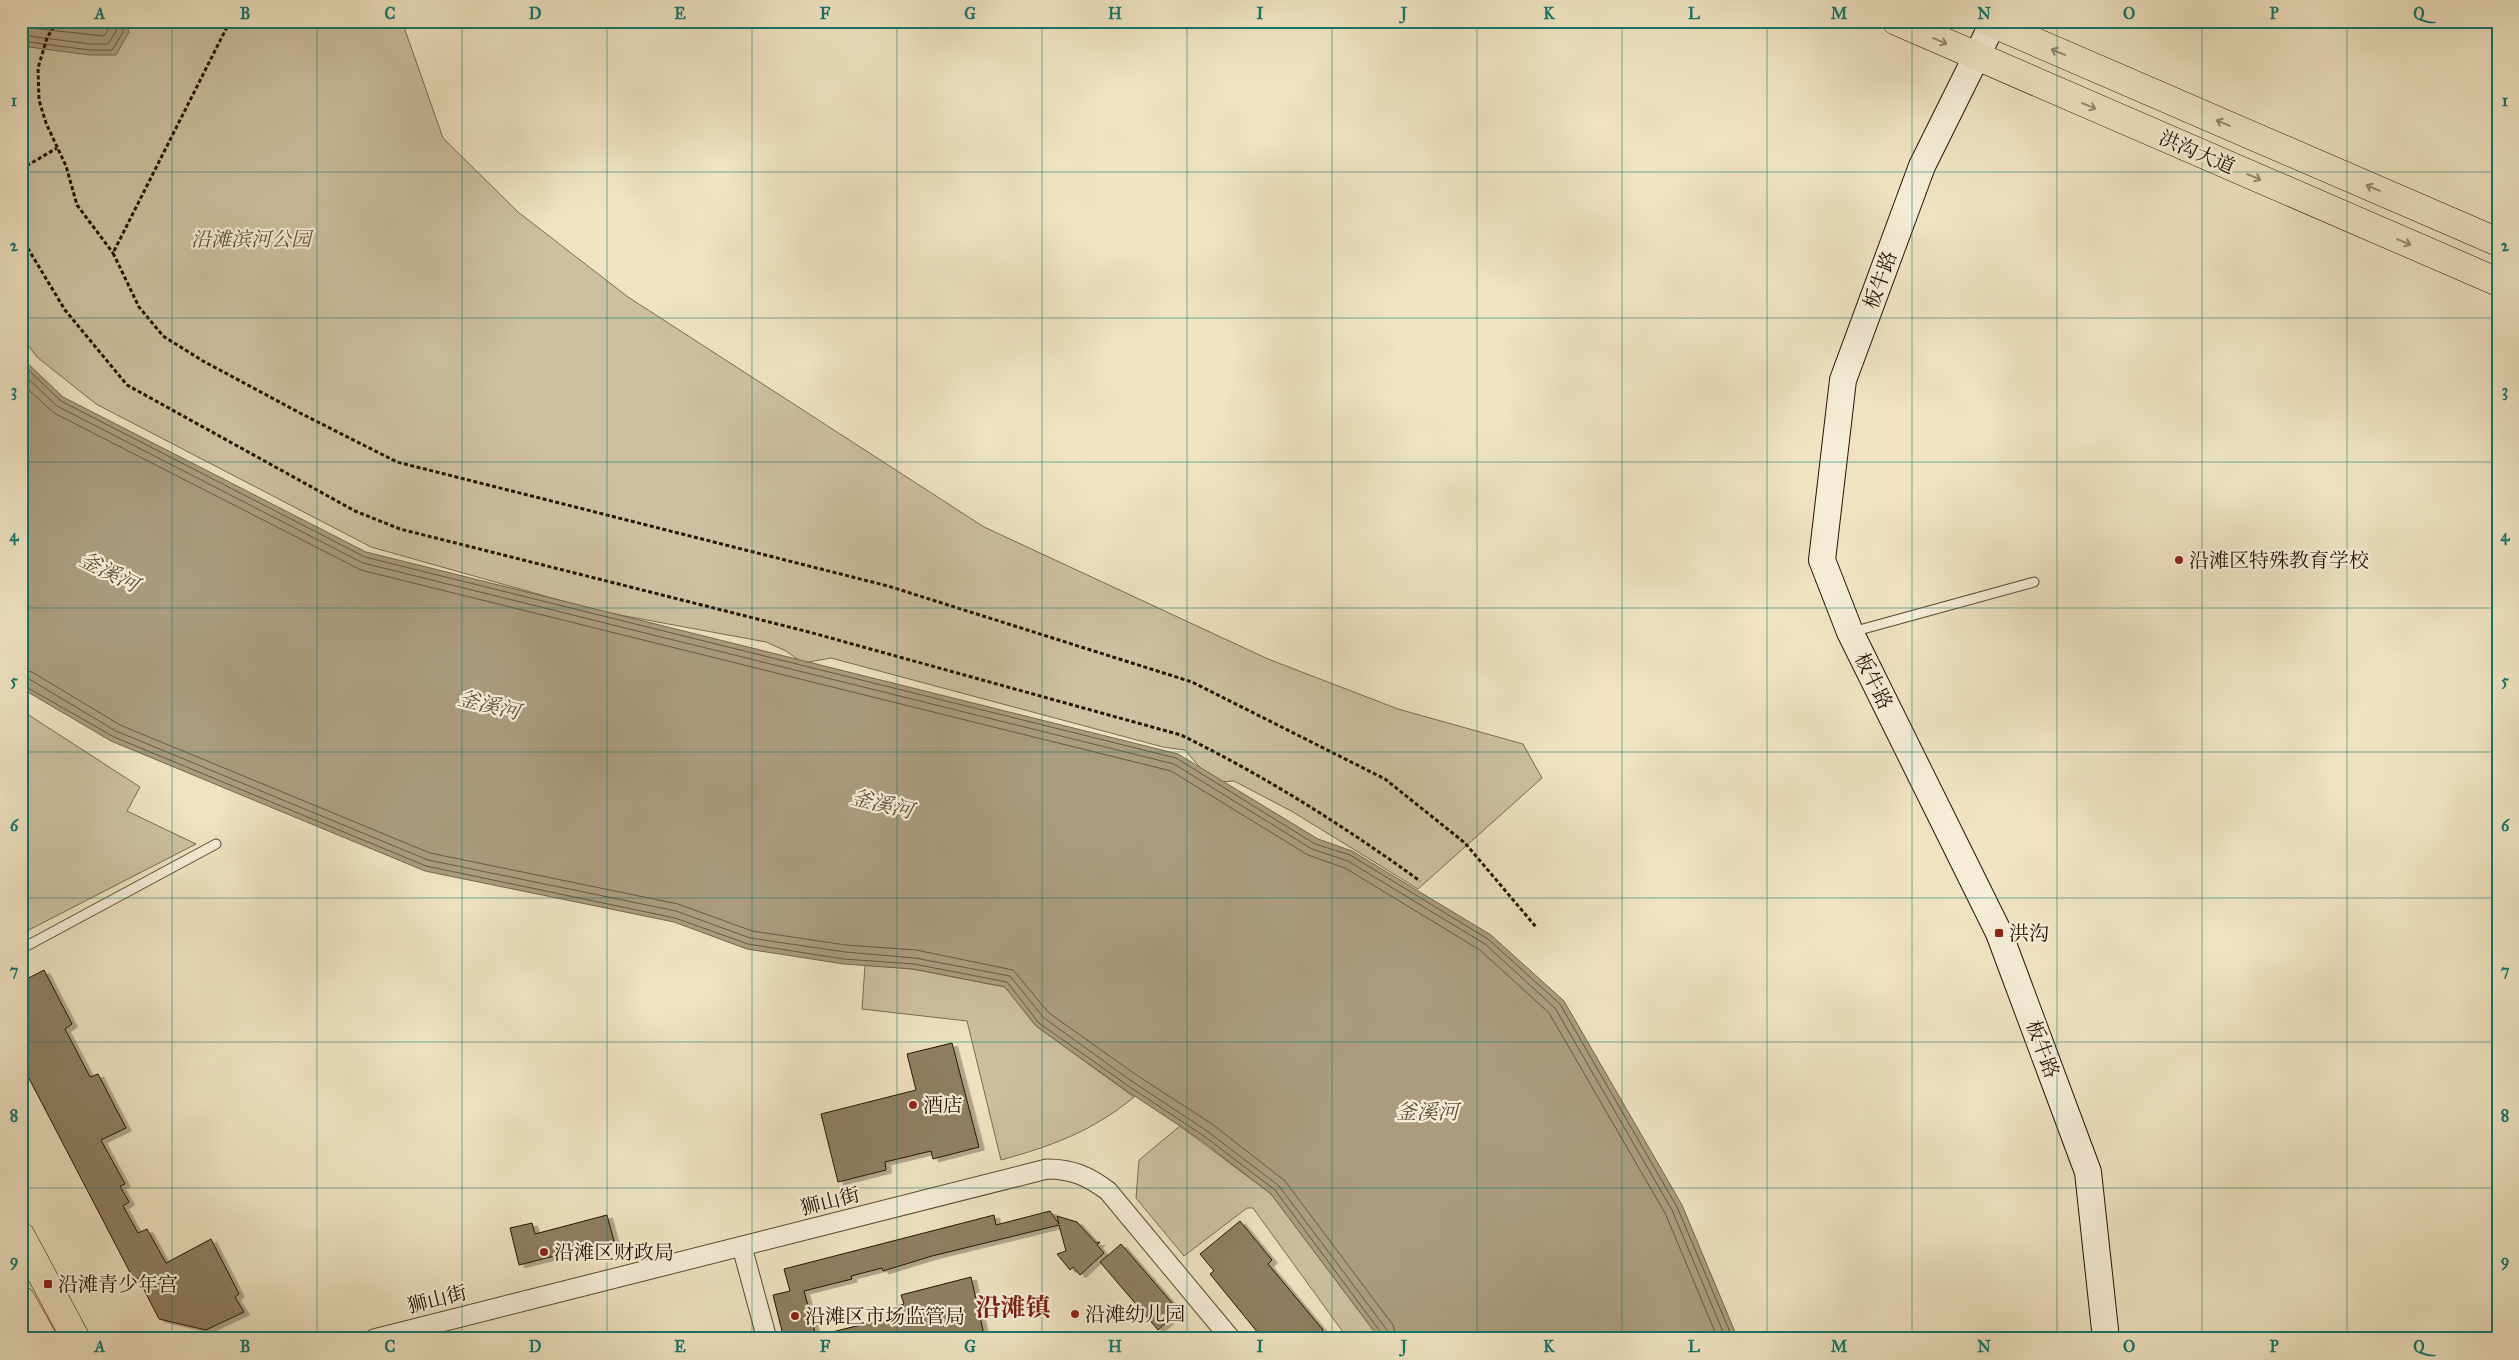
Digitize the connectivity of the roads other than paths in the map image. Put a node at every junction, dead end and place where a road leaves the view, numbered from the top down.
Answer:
1 (1896, 21) edge
2 (1991, 22) edge
3 (1976, 57) junction
4 (2498, 242) edge
5 (2498, 282) edge
6 (2034, 582) dead end
7 (1850, 632) junction
8 (216, 844) dead end
9 (21, 949) edge
10 (21, 1236) edge
11 (742, 1246) junction
12 (21, 1300) edge
13 (42, 1339) edge
14 (76, 1339) edge
15 (374, 1339) edge
16 (767, 1339) edge
17 (1231, 1339) edge
18 (2106, 1339) edge

1 -> 3 main road, 洪沟大道
2 - 3 main road, 板牛路
4 -> 2 main road, 洪沟大道
3 -> 5 main road, 洪沟大道
3 - 7 main road, 板牛路
6 - 7 lane
7 - 18 main road, 板牛路
8 - 9 lane
10 - 14 main road
11 - 15 street, 狮山街
11 - 16 street
11 - 17 street, 狮山街
12 - 13 main road

